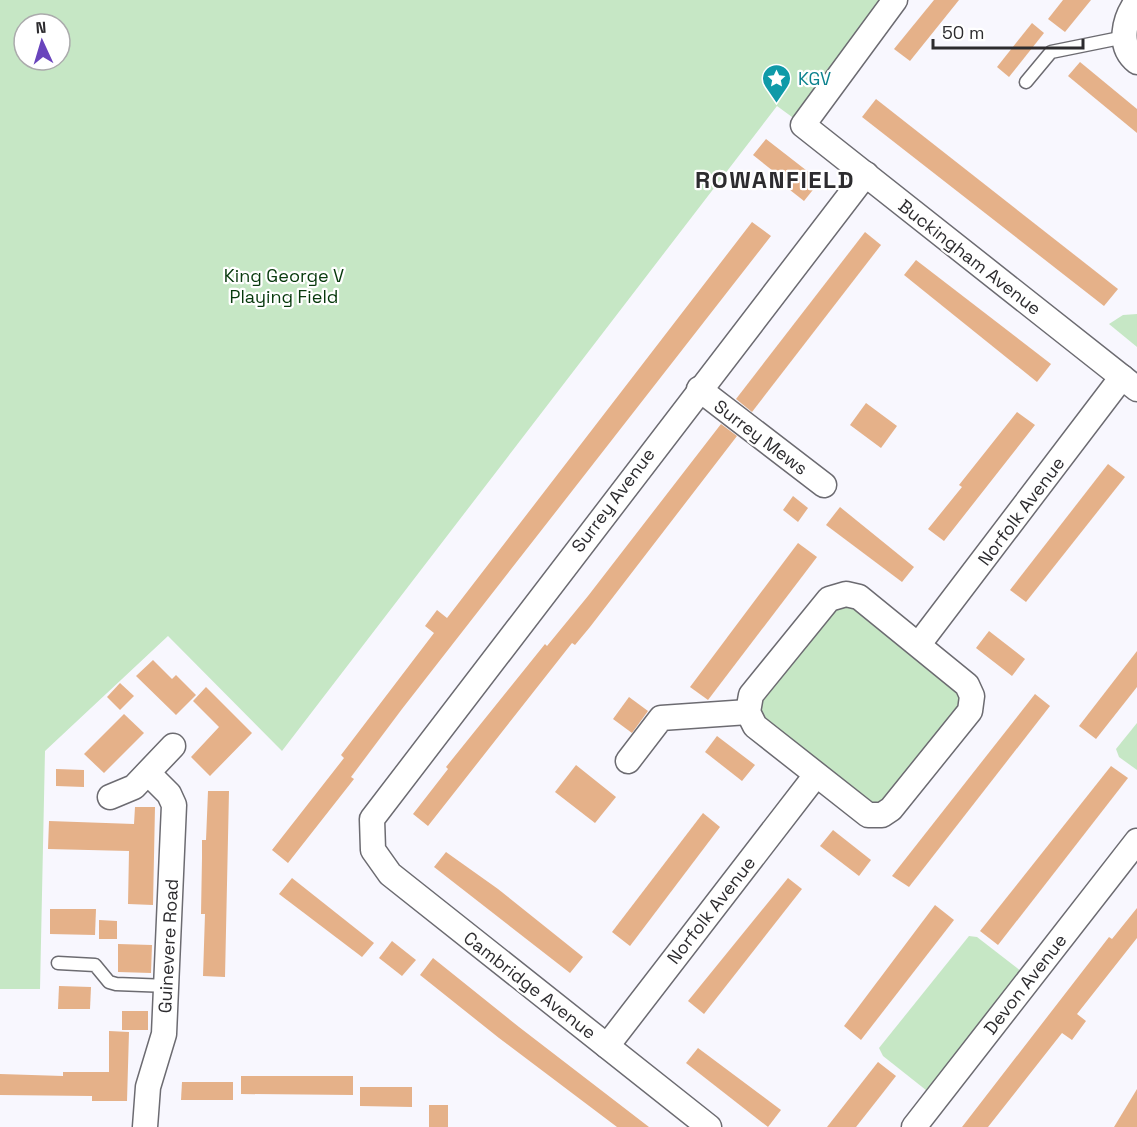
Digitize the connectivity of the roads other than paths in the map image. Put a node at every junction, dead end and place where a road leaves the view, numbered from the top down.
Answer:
1 (895, 0) edge
2 (1137, 1) edge
3 (1125, 37) junction
4 (1137, 62) edge
5 (1026, 82) dead end
6 (866, 174) junction
7 (1130, 383) edge
8 (699, 389) junction
9 (824, 485) dead end
10 (919, 644) junction
11 (748, 712) junction
12 (173, 746) dead end
13 (628, 761) dead end
14 (148, 773) junction
15 (816, 775) junction
16 (110, 797) dead end
17 (371, 830) joint
18 (1137, 841) edge
19 (58, 963) dead end
20 (168, 986) junction
21 (607, 1046) junction
22 (145, 1127) edge
23 (709, 1127) edge
24 (914, 1127) edge

1 - 6 street, Buckingham Avenue
2 - 3 street
3 - 4 street
3 - 5 lane
6 - 7 street, Buckingham Avenue
6 - 8 street, Surrey Avenue
7 - 10 street, Norfolk Avenue
8 - 9 street, Surrey Mews
8 - 17 street, Surrey Avenue
10 - 11 street
10 - 15 street
11 - 13 street
11 - 15 street
12 - 14 street
14 - 16 street
14 - 20 street, Guinevere Road
15 - 21 street, Norfolk Avenue
17 - 21 street, Cambridge Avenue
18 - 24 street, Devon Avenue
19 - 20 lane
20 - 22 street, Guinevere Road
21 - 23 street, Cambridge Avenue

